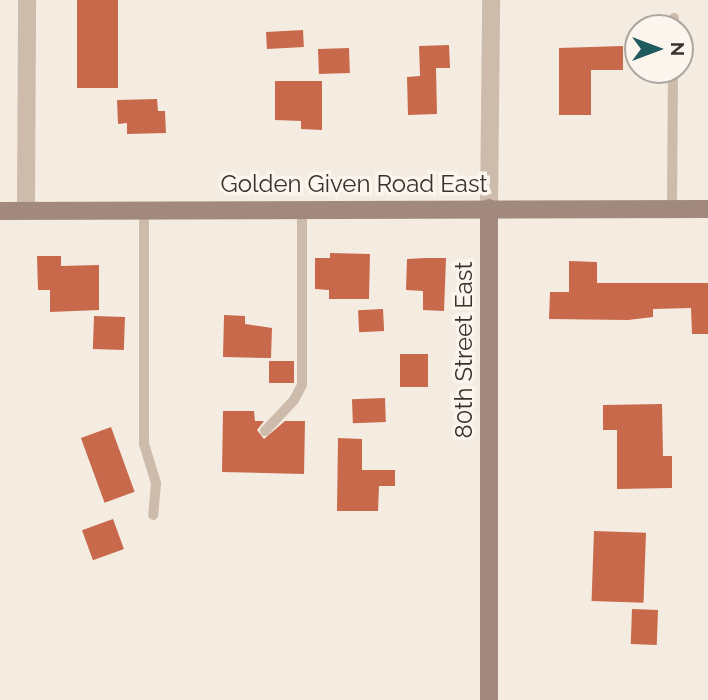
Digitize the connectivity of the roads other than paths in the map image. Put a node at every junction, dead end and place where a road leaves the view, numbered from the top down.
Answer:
1 (27, 0) edge
2 (491, 0) edge
3 (673, 84) edge
4 (489, 208) junction
5 (302, 209) junction
6 (672, 209) junction
7 (708, 209) edge
8 (144, 210) junction
9 (0, 211) edge
10 (26, 211) junction
11 (265, 431) dead end
12 (153, 516) dead end
13 (489, 700) edge

1 - 10 street
2 - 4 street, 80th Street East
3 - 6 lane
4 - 5 street, Golden Given Road East
4 - 6 street, Golden Given Road East
4 - 13 street, 80th Street East
5 - 8 street, Golden Given Road East
5 - 11 lane
6 - 7 street, Golden Given Road East
8 - 10 street, Golden Given Road East
8 - 12 lane
9 - 10 street, Golden Given Road East

